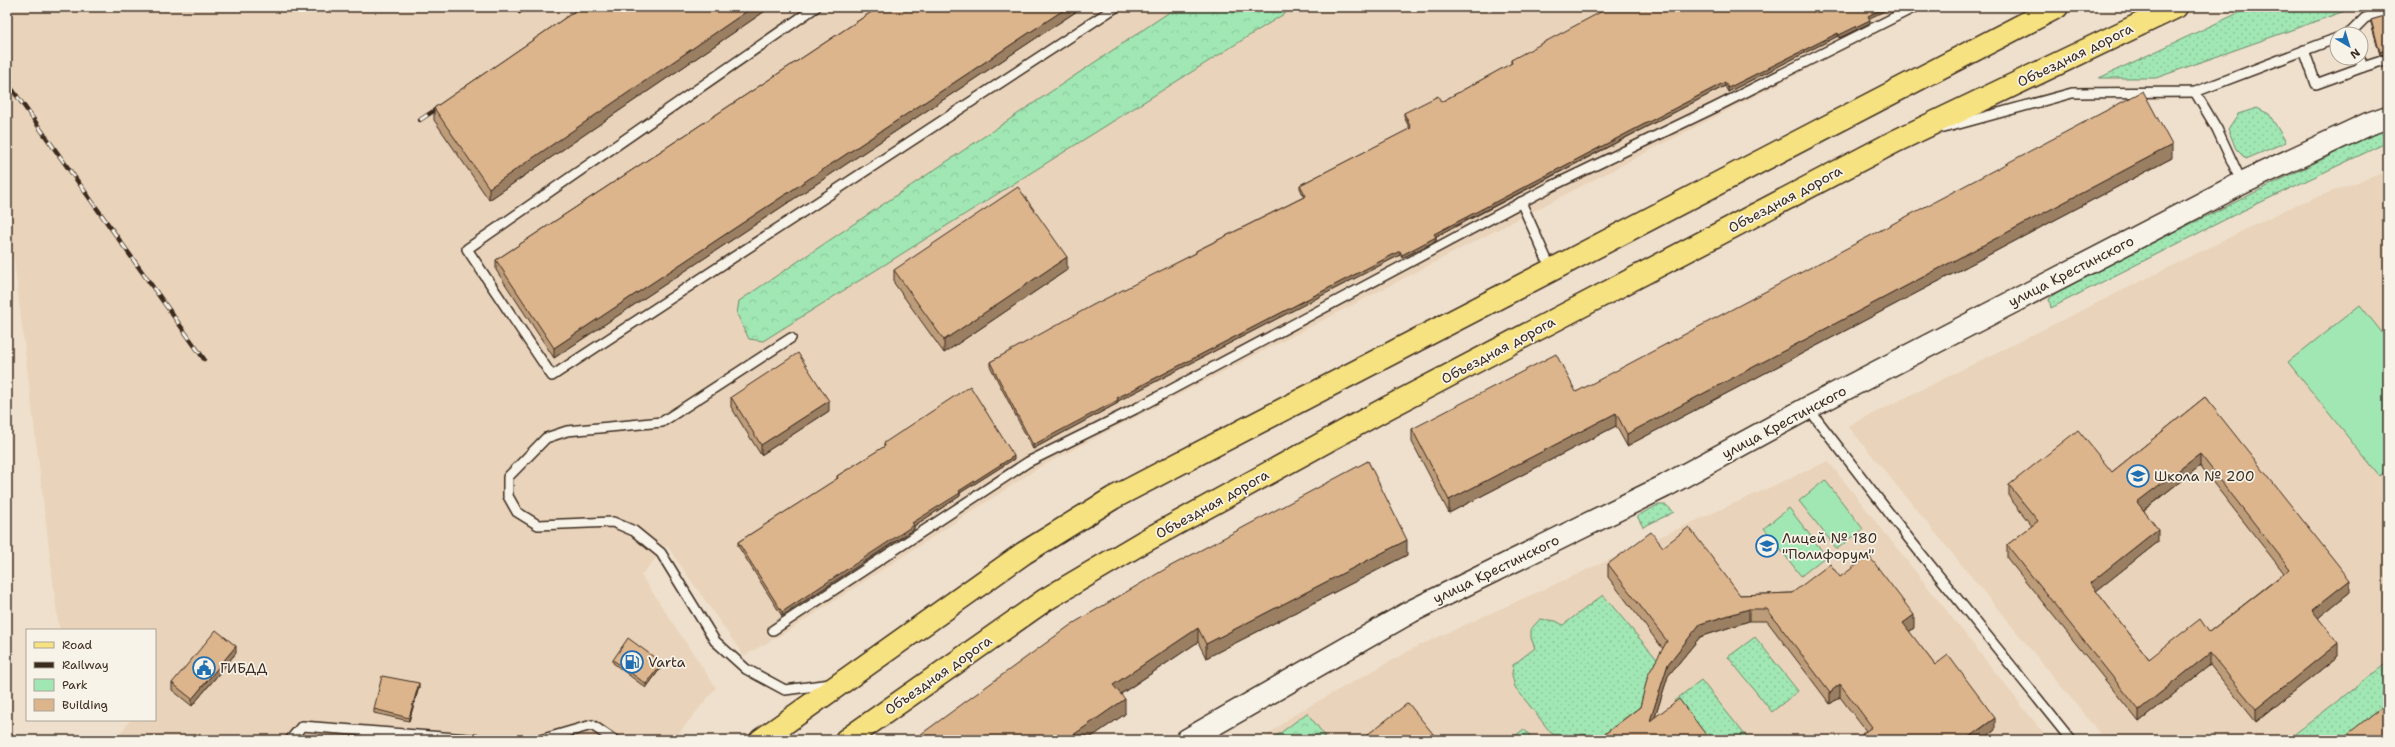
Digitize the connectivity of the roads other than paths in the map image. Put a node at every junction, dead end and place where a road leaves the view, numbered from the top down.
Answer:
1 (816, 7) edge
2 (1116, 7) edge
3 (1915, 7) edge
4 (2057, 7) edge
5 (2176, 7) edge
6 (2388, 10) edge
7 (2357, 26) edge
8 (2329, 41) edge
9 (2304, 50) junction
10 (2388, 59) edge
11 (2369, 61) edge
12 (2353, 66) edge
13 (2196, 92) junction
14 (2388, 117) edge
15 (1896, 141) junction
16 (2242, 183) junction
17 (1522, 202) junction
18 (1551, 269) junction
19 (791, 338) dead end
20 (1808, 408) junction
21 (773, 630) dead end
22 (840, 682) junction
23 (429, 738) edge
24 (290, 740) edge
25 (480, 740) edge
26 (540, 740) edge
27 (614, 740) edge
28 (761, 740) edge
29 (846, 740) edge
30 (1187, 740) edge
31 (2071, 740) edge

1 - 2 lane
3 - 17 lane
4 - 18 main road
5 - 15 main road, Объездная дорога
6 - 7 lane
8 - 9 lane
9 - 12 lane
9 - 13 lane
10 - 11 lane
13 - 15 lane
13 - 16 lane
14 - 16 street, улица Крестинского
15 - 29 main road, Объездная дорога
16 - 20 street, улица Крестинского
17 - 18 lane
17 - 21 lane
18 - 22 main road
19 - 22 lane
20 - 30 street, улица Крестинского
20 - 31 lane
22 - 28 main road
23 - 24 lane
23 - 25 lane
26 - 27 lane

